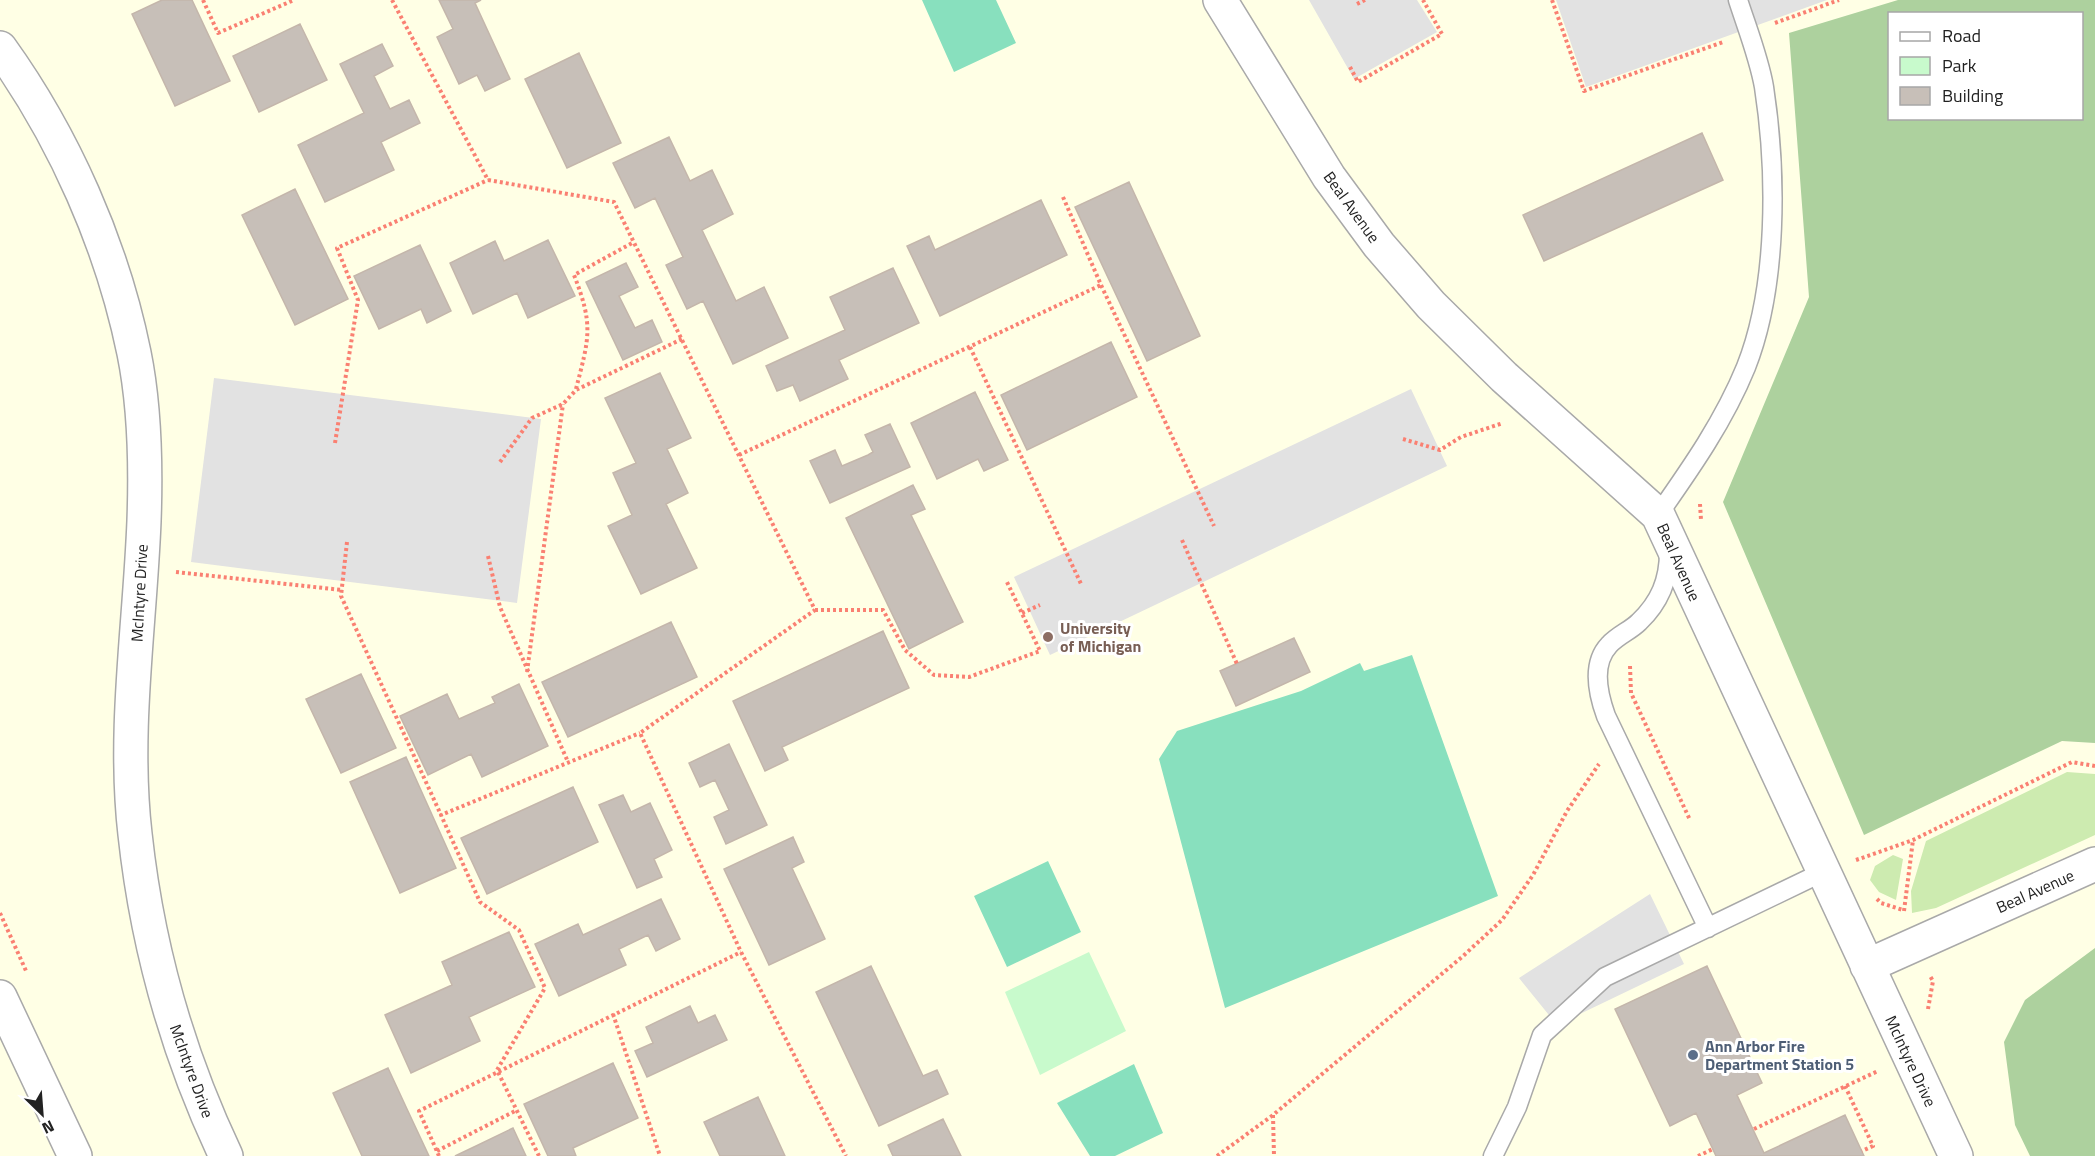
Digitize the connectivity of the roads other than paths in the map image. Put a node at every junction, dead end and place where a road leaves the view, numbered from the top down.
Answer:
1 (1221, 0) edge
2 (1738, 0) edge
3 (0, 48) edge
4 (1664, 530) junction
5 (2095, 864) edge
6 (1823, 872) junction
7 (1708, 927) junction
8 (1867, 966) junction
9 (0, 997) edge
10 (75, 1156) edge
11 (226, 1156) edge
12 (1493, 1156) edge
13 (1956, 1156) edge

1 - 4 street, Beal Avenue
2 - 4 lane
3 - 11 street, McIntyre Drive
4 - 6 street, Beal Avenue
4 - 7 lane
5 - 8 street, Beal Avenue
6 - 7 lane
6 - 8 street, Beal Avenue
7 - 12 lane
8 - 13 street, McIntyre Drive
9 - 10 street

